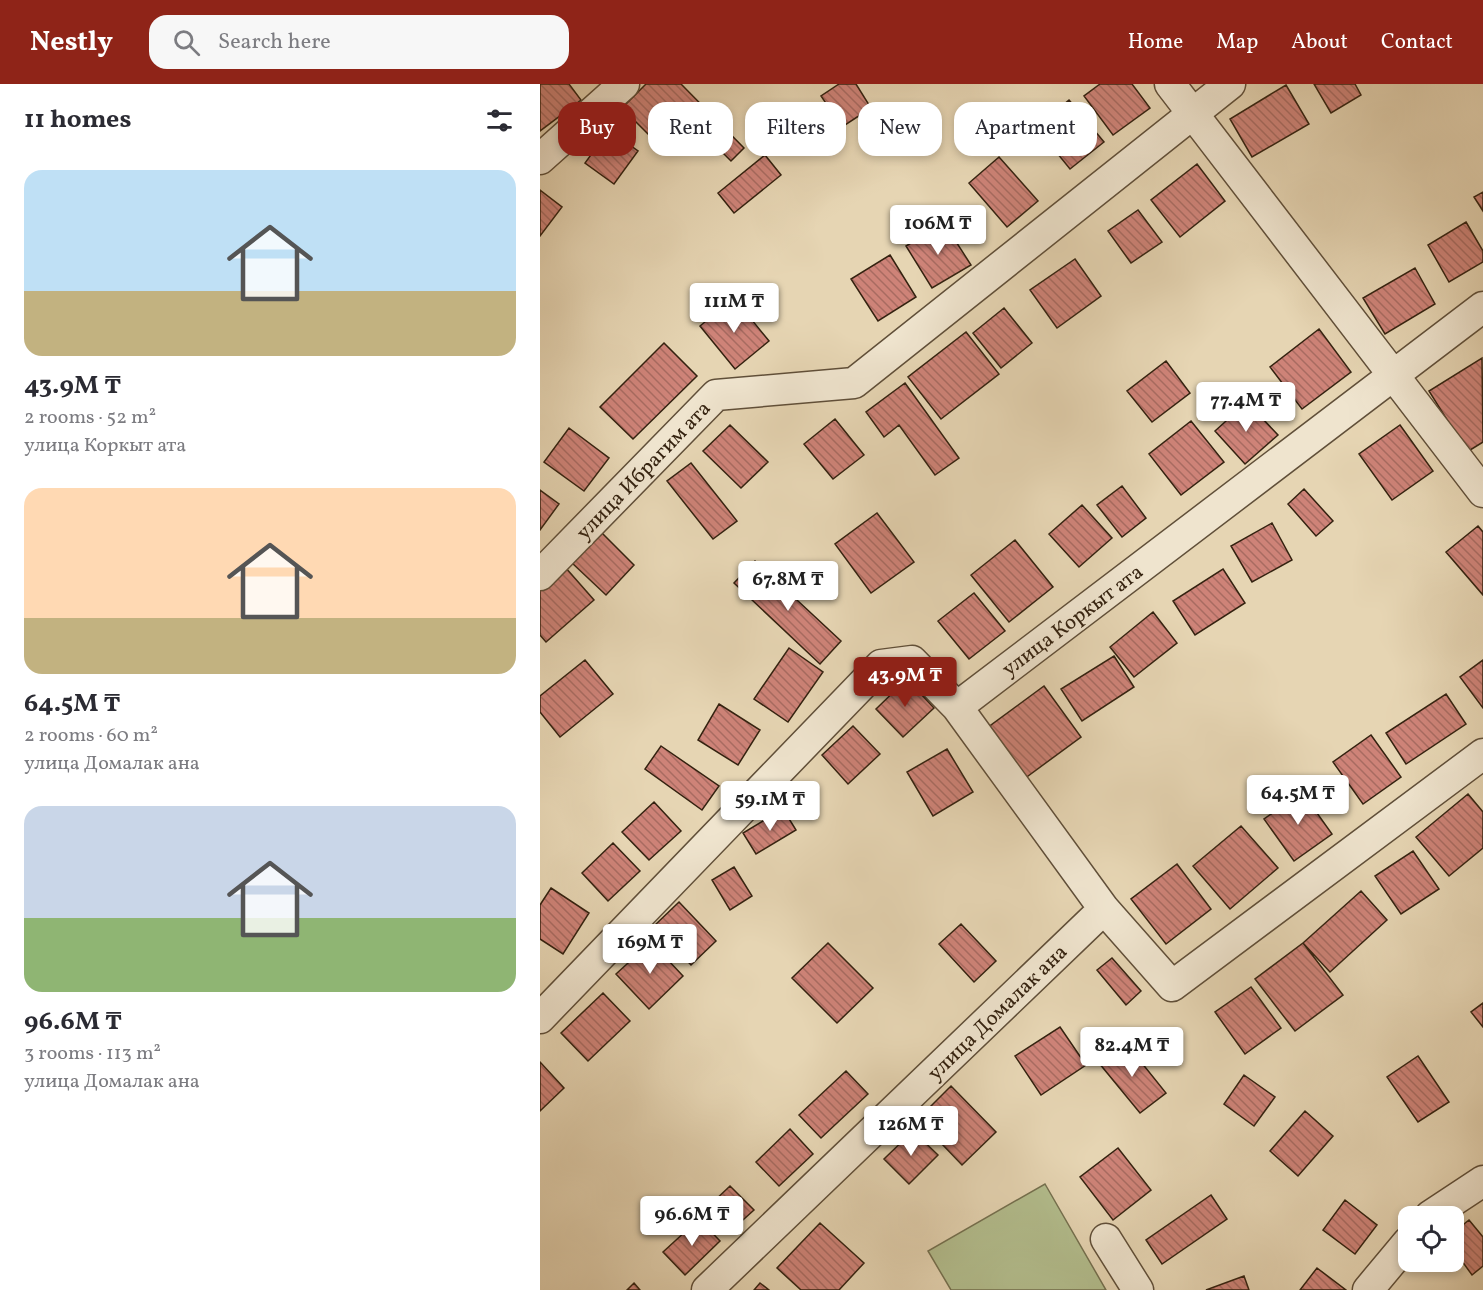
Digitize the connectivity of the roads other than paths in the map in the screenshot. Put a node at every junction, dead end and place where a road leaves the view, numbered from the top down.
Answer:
1 (624, 84) edge
2 (1170, 84) edge
3 (1230, 84) edge
4 (1194, 113) junction
5 (540, 159) edge
6 (1483, 307) edge
7 (1394, 376) junction
8 (1483, 492) edge
9 (540, 575) edge
10 (957, 707) junction
11 (1483, 754) edge
12 (1104, 909) junction
13 (540, 1018) edge
14 (1483, 1181) edge
15 (1445, 1206) edge
16 (1106, 1239) dead end
17 (1398, 1254) edge
18 (707, 1290) edge
19 (1138, 1290) edge
20 (1368, 1290) edge

1 - 5 street
2 - 4 street
3 - 4 street, улица Ибрагим ата
4 - 7 street
4 - 9 street, улица Ибрагим ата
6 - 7 street, улица Коркыт ата
7 - 8 street
7 - 10 street, улица Коркыт ата
10 - 12 street
10 - 13 street
11 - 12 street
12 - 18 street, улица Домалак ана
14 - 15 street
16 - 19 street
17 - 20 street

